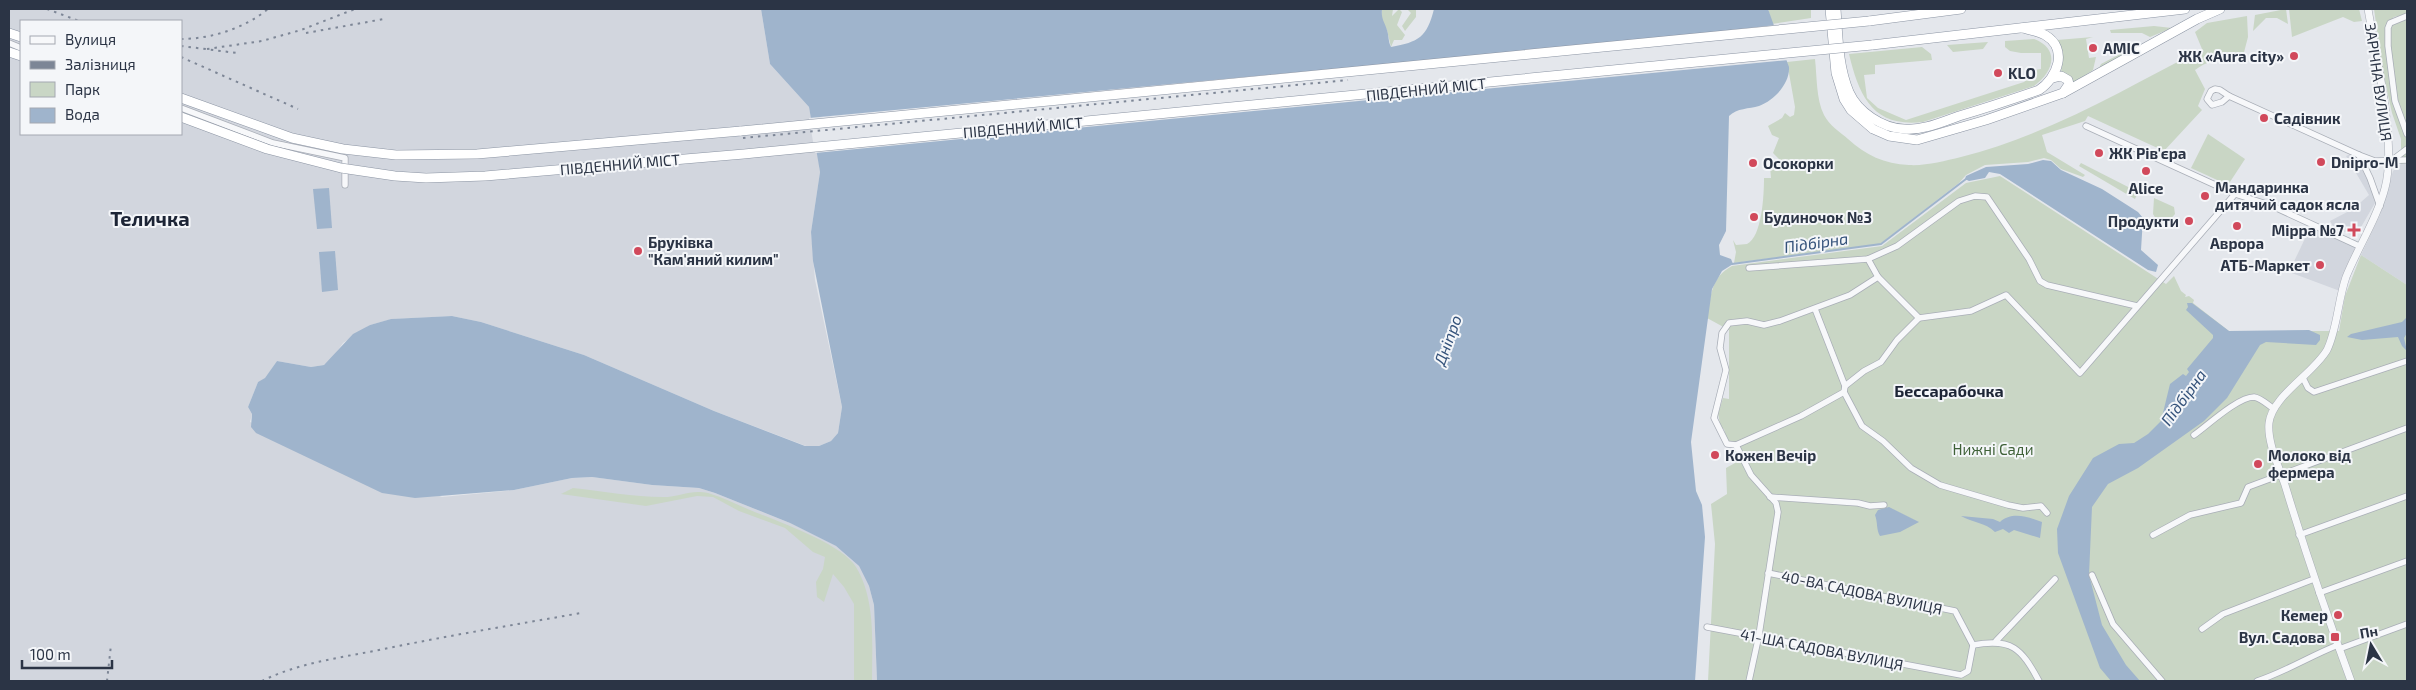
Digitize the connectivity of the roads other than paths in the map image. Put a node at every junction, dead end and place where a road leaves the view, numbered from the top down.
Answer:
1 (1830, 9) edge
2 (1836, 9) edge
3 (1962, 9) edge
4 (2185, 9) edge
5 (2220, 9) edge
6 (2368, 9) edge
7 (2407, 16) edge
8 (2022, 28) junction
9 (1840, 48) junction
10 (2053, 78) junction
11 (2063, 93) junction
12 (2229, 96) dead end
13 (182, 98) edge
14 (182, 108) edge
15 (182, 117) edge
16 (2086, 126) dead end
17 (2407, 134) edge
18 (2407, 149) edge
19 (2359, 155) junction
20 (2407, 160) edge
21 (2389, 162) junction
22 (345, 185) dead end
23 (2235, 194) junction
24 (2380, 206) junction
25 (2359, 246) junction
26 (1868, 259) junction
27 (1749, 268) dead end
28 (1878, 277) junction
29 (2137, 306) junction
30 (1815, 309) junction
31 (1919, 318) junction
32 (2407, 360) edge
33 (2303, 378) junction
34 (1844, 389) junction
35 (2274, 408) junction
36 (2407, 428) edge
37 (2194, 435) dead end
38 (1736, 445) junction
39 (2281, 474) junction
40 (2407, 496) edge
41 (1770, 498) junction
42 (1884, 505) dead end
43 (2047, 513) dead end
44 (2153, 534) dead end
45 (2299, 535) junction
46 (2407, 561) edge
47 (1768, 573) junction
48 (2092, 575) dead end
49 (2055, 579) dead end
50 (2314, 579) junction
51 (2319, 594) junction
52 (2407, 624) edge
53 (1707, 627) dead end
54 (2202, 629) dead end
55 (1759, 635) junction
56 (1996, 641) junction
57 (1973, 645) junction
58 (2338, 647) junction
59 (2279, 672) junction
60 (1749, 681) edge
61 (2039, 681) edge
62 (2162, 681) edge
63 (2257, 681) edge
64 (2275, 681) edge
65 (2351, 681) edge

1 - 11 highway
2 - 9 highway
3 - 13 highway, ПІВДЕННИЙ МІСТ, bridge
4 - 8 highway, ПІВДЕННИЙ МІСТ
5 - 11 highway
6 - 21 street, ЗАРІЧНА ВУЛИЦЯ
7 - 17 street
8 - 9 highway, ПІВДЕННИЙ МІСТ, bridge
8 - 10 highway
9 - 10 highway
9 - 15 highway, ПІВДЕННИЙ МІСТ, bridge
10 - 11 highway
12 - 19 street, ЗАРІЧНА ВУЛИЦЯ
14 - 22 street
16 - 23 street
18 - 21 street
19 - 21 street, ЗАРІЧНА ВУЛИЦЯ
19 - 24 street
20 - 21 street
21 - 24 street
23 - 25 street
23 - 29 street
24 - 25 street
25 - 33 street
26 - 27 street
26 - 28 street
26 - 29 street
28 - 30 street
28 - 31 street
29 - 31 street
30 - 34 street
30 - 38 street
31 - 34 street
32 - 33 street
33 - 35 street
34 - 38 street
34 - 43 street
35 - 37 street
35 - 39 street
36 - 39 street
38 - 41 street
39 - 44 street
39 - 45 street
40 - 45 street
41 - 42 street
41 - 47 street
45 - 50 street
46 - 51 street
47 - 55 street
47 - 57 street, 40-ВА САДОВА ВУЛИЦЯ
48 - 62 street
49 - 56 street
50 - 51 street
50 - 54 street
51 - 58 street
52 - 58 street
53 - 55 street, 41-ША САДОВА ВУЛИЦЯ
55 - 57 street, 41-ША САДОВА ВУЛИЦЯ
55 - 60 street
56 - 57 street
56 - 61 street
58 - 59 street
58 - 65 street
59 - 63 street
59 - 64 street

